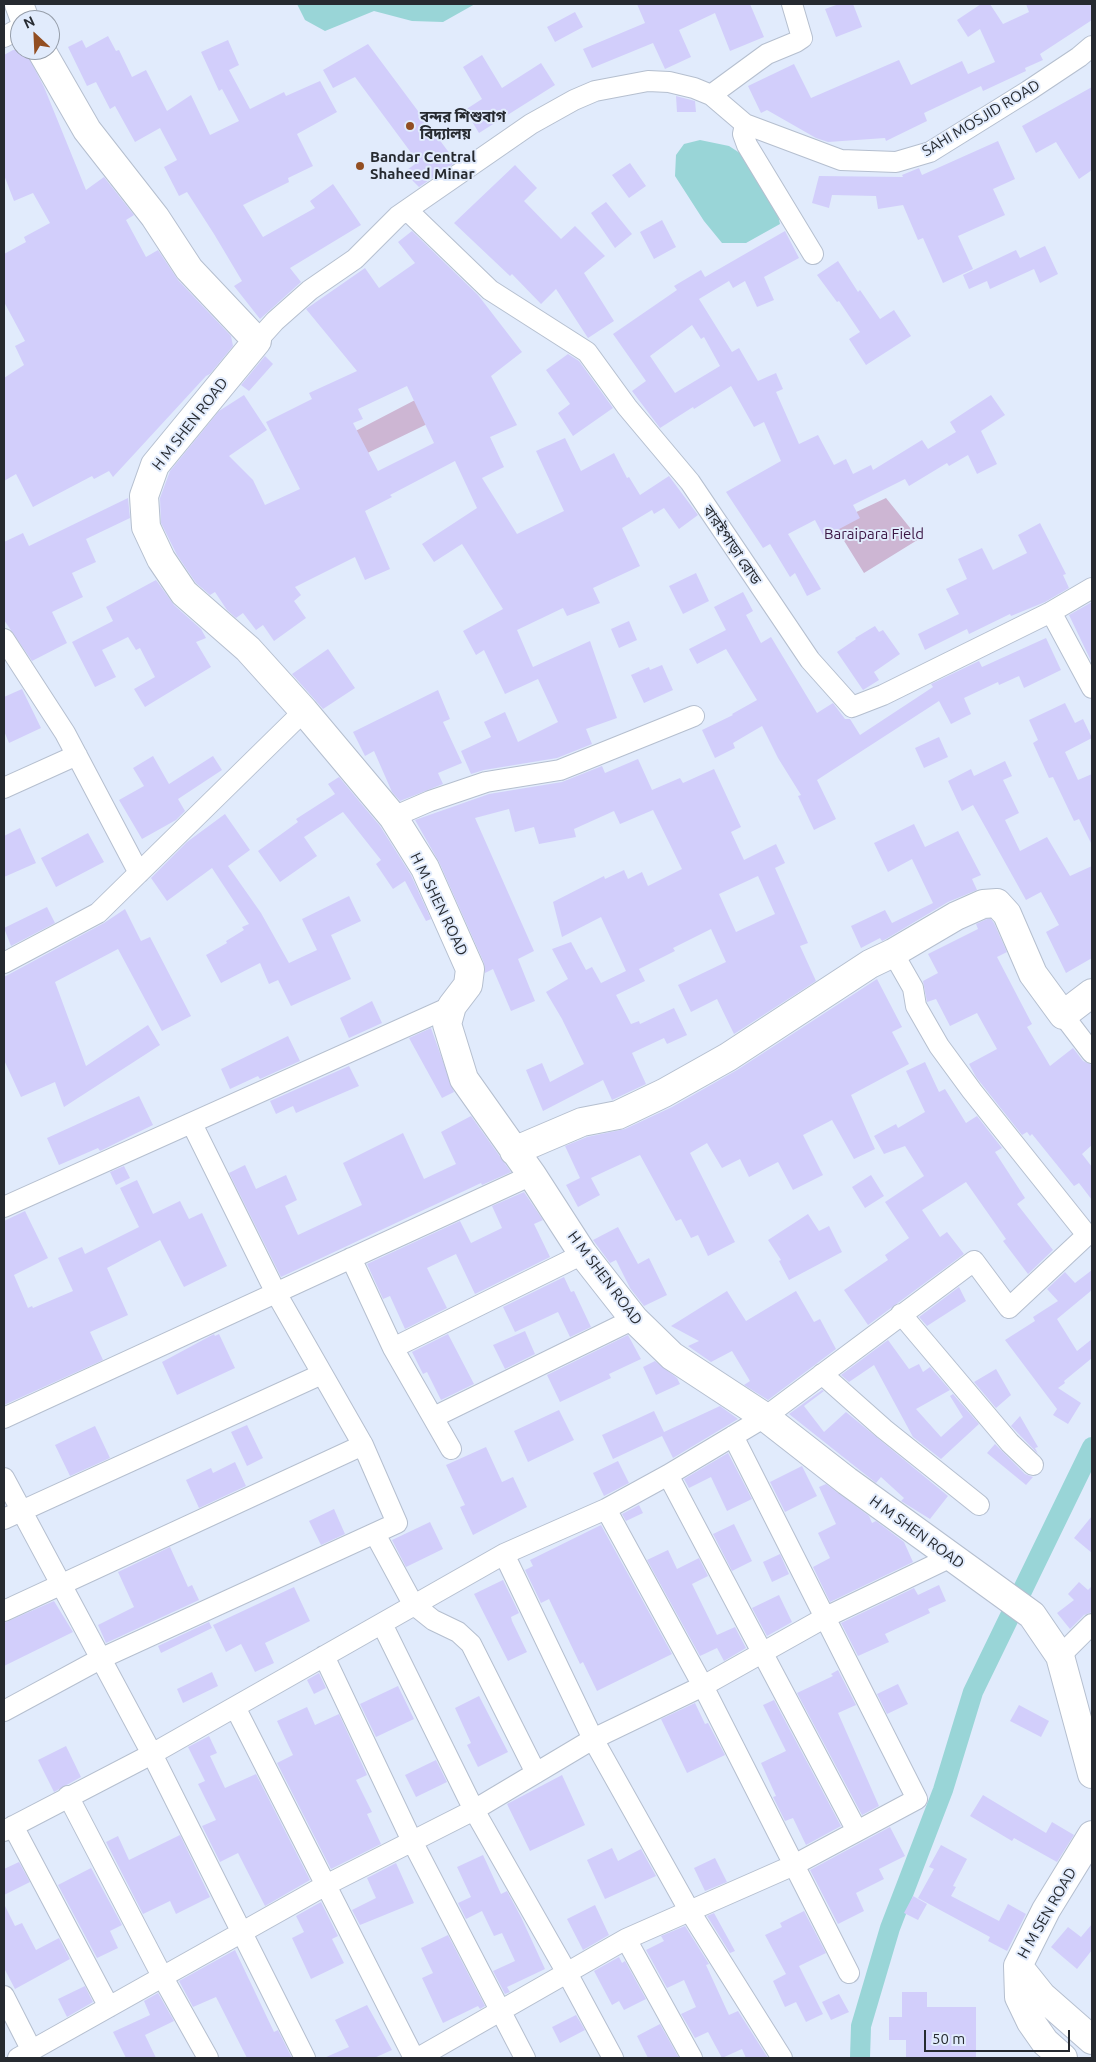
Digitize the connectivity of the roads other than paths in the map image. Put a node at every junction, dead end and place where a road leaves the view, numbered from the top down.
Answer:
1 (792, 4) edge
2 (1092, 46) edge
3 (47, 60) edge
4 (711, 95) junction
5 (745, 124) junction
6 (479, 160) joint
7 (407, 210) junction
8 (813, 254) dead end
9 (257, 341) junction
10 (1092, 588) edge
11 (1051, 612) junction
12 (4, 639) edge
13 (1092, 688) edge
14 (304, 711) junction
15 (694, 716) dead end
16 (77, 755) junction
17 (4, 788) edge
18 (392, 817) junction
19 (139, 873) junction
20 (893, 953) junction
21 (4, 963) edge
22 (1092, 992) edge
23 (452, 1006) junction
24 (1063, 1015) junction
25 (1092, 1053) edge
26 (192, 1124) junction
27 (514, 1151) junction
28 (532, 1175) junction
29 (4, 1207) edge
30 (1090, 1232) edge
31 (583, 1254) junction
32 (351, 1258) junction
33 (276, 1293) junction
34 (901, 1314) junction
35 (634, 1319) junction
36 (393, 1348) junction
37 (322, 1374) junction
38 (822, 1374) junction
39 (765, 1417) junction
40 (4, 1418) edge
41 (434, 1418) junction
42 (733, 1436) junction
43 (363, 1445) junction
44 (450, 1449) dead end
45 (1033, 1465) dead end
46 (668, 1475) junction
47 (4, 1478) edge
48 (979, 1505) dead end
49 (606, 1509) junction
50 (22, 1511) junction
51 (4, 1518) edge
52 (375, 1534) junction
53 (504, 1554) junction
54 (952, 1557) junction
55 (62, 1585) junction
56 (413, 1604) junction
57 (4, 1611) edge
58 (826, 1617) junction
59 (382, 1624) junction
60 (1092, 1624) edge
61 (763, 1652) junction
62 (324, 1656) junction
63 (1060, 1656) junction
64 (102, 1658) junction
65 (703, 1686) junction
66 (235, 1707) junction
67 (4, 1711) edge
68 (593, 1738) junction
69 (152, 1754) junction
70 (536, 1773) junction
71 (1092, 1774) edge
72 (68, 1796) junction
73 (474, 1810) junction
74 (8, 1829) edge
75 (857, 1831) junction
76 (1092, 1835) edge
77 (412, 1840) junction
78 (794, 1865) junction
79 (326, 1885) junction
80 (689, 1910) junction
81 (241, 1932) junction
82 (626, 1939) junction
83 (1018, 1966) junction
84 (567, 1973) junction
85 (849, 1973) dead end
86 (162, 1976) junction
87 (4, 1996) edge
88 (109, 2007) junction
89 (500, 2012) junction
90 (1092, 2040) edge
91 (25, 2055) edge
92 (208, 2058) edge
93 (305, 2058) edge
94 (414, 2058) edge
95 (418, 2058) edge
96 (525, 2058) edge
97 (613, 2058) edge
98 (692, 2058) edge
99 (782, 2058) edge
100 (1063, 2058) edge

1 - 4 street
2 - 5 street, SAHI MOSJID ROAD
3 - 9 main road
4 - 5 street, SAHI MOSJID ROAD
4 - 6 street, SAHI MOSJID ROAD
5 - 8 street
6 - 7 street, H M SHEN ROAD
7 - 9 street, H M SHEN ROAD
7 - 11 street, বারইপাড়া রোড
9 - 14 main road, H M SHEN ROAD
10 - 11 street, বারইপাড়া রোড
11 - 13 street
12 - 16 street
14 - 18 main road, H M SHEN ROAD
14 - 19 street
15 - 18 street
16 - 17 street
16 - 19 street
18 - 23 main road, H M SHEN ROAD
19 - 21 street
20 - 24 main road
20 - 27 main road
20 - 30 street
22 - 24 main road
23 - 26 street
23 - 27 main road, H M SHEN ROAD
24 - 25 street
26 - 29 street
26 - 33 street
27 - 28 main road, H M SHEN ROAD
28 - 31 main road, H M SHEN ROAD
28 - 32 street
30 - 34 street
31 - 35 main road, H M SHEN ROAD
31 - 36 street
32 - 33 street
32 - 36 street
33 - 37 street
33 - 40 street
34 - 38 street
34 - 45 street
35 - 39 main road, H M SHEN ROAD
35 - 41 street
36 - 41 street
37 - 43 street
37 - 50 street
38 - 39 street
38 - 48 street
39 - 42 street
39 - 54 main road, H M SHEN ROAD
41 - 44 street
42 - 46 street
42 - 58 street
43 - 52 street
43 - 55 street
46 - 49 street
46 - 61 street
47 - 50 street
49 - 53 street
49 - 65 street
50 - 51 street
50 - 55 street
52 - 56 street
52 - 64 street
53 - 56 street
53 - 68 street
54 - 58 street
54 - 63 main road, H M SHEN ROAD
55 - 57 street
55 - 64 street
56 - 59 street
56 - 70 street
58 - 61 street
58 - 75 street
59 - 62 street
59 - 73 street
60 - 63 street
61 - 65 street
61 - 75 street
62 - 66 street
62 - 77 street
63 - 71 main road
64 - 67 street
64 - 69 street
65 - 68 street
65 - 78 street
66 - 69 street
66 - 79 street
68 - 70 street
68 - 80 street
69 - 72 street
69 - 81 street
70 - 73 street
72 - 74 street
72 - 86 street
73 - 77 street
73 - 84 street
74 - 88 street
75 - 78 street
76 - 83 main road, H M SEN ROAD
77 - 79 street
77 - 89 street
78 - 80 street
78 - 85 street
79 - 81 street
79 - 94 street
80 - 82 street
80 - 99 street
81 - 86 street
81 - 93 street
82 - 84 street
82 - 98 street
83 - 90 main road, H M SEN ROAD
83 - 100 main road, H M SEN ROAD
84 - 89 street
84 - 97 street
86 - 88 street
86 - 92 street
87 - 91 street
88 - 91 street
89 - 95 street
89 - 96 street

